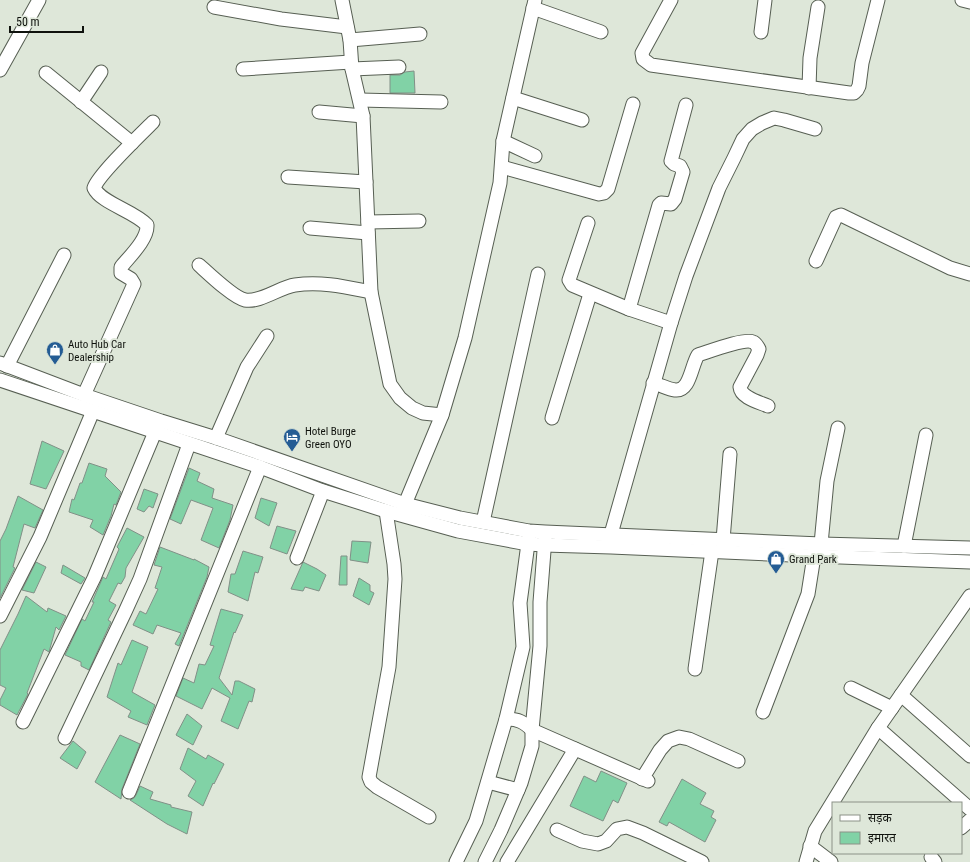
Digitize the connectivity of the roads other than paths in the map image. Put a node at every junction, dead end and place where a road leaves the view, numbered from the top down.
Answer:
1 (38, 0) edge
2 (342, 0) edge
3 (671, 0) edge
4 (765, 0) edge
5 (878, 0) edge
6 (962, 0) edge
7 (970, 2) edge
8 (534, 4) edge
9 (214, 7) dead end
10 (818, 7) dead end
11 (347, 27) junction
12 (601, 32) dead end
13 (761, 32) dead end
14 (420, 34) dead end
15 (350, 40) junction
16 (352, 65) junction
17 (399, 66) dead end
18 (243, 69) dead end
19 (0, 70) edge
20 (101, 72) dead end
21 (46, 73) dead end
22 (809, 88) junction
23 (513, 98) junction
24 (360, 100) junction
25 (81, 102) junction
26 (441, 102) dead end
27 (633, 104) dead end
28 (686, 105) dead end
29 (320, 112) dead end
30 (363, 116) junction
31 (582, 120) dead end
32 (153, 122) dead end
33 (815, 129) dead end
34 (503, 141) junction
35 (132, 143) junction
36 (535, 156) dead end
37 (502, 167) junction
38 (288, 177) dead end
39 (366, 182) junction
40 (419, 221) dead end
41 (588, 223) dead end
42 (368, 227) junction
43 (310, 228) dead end
44 (64, 255) dead end
45 (816, 261) dead end
46 (199, 265) dead end
47 (538, 274) dead end
48 (970, 274) edge
49 (372, 292) junction
50 (590, 294) junction
51 (628, 309) junction
52 (671, 323) junction
53 (267, 336) dead end
54 (3, 364) edge
55 (0, 380) edge
56 (654, 384) junction
57 (84, 395) junction
58 (768, 406) dead end
59 (93, 411) junction
60 (442, 415) junction
61 (552, 418) dead end
62 (838, 428) dead end
63 (155, 432) junction
64 (926, 435) dead end
65 (216, 438) junction
66 (189, 444) junction
67 (730, 454) dead end
68 (260, 467) junction
69 (323, 491) junction
70 (405, 504) junction
71 (386, 511) junction
72 (483, 522) junction
73 (529, 531) junction
74 (545, 532) junction
75 (610, 534) junction
76 (723, 540) junction
77 (528, 544) junction
78 (821, 544) junction
79 (544, 545) junction
80 (904, 546) junction
81 (970, 548) edge
82 (712, 552) junction
83 (814, 556) junction
84 (297, 558) dead end
85 (970, 562) edge
86 (970, 596) edge
87 (0, 616) edge
88 (695, 669) dead end
89 (850, 688) dead end
90 (901, 695) junction
91 (892, 708) junction
92 (763, 712) dead end
93 (23, 722) dead end
94 (519, 722) junction
95 (878, 728) junction
96 (65, 738) dead end
97 (575, 749) junction
98 (970, 756) edge
99 (738, 761) dead end
100 (502, 786) junction
101 (129, 792) dead end
102 (833, 802) edge
103 (832, 803) edge
104 (970, 809) edge
105 (429, 817) dead end
106 (970, 820) edge
107 (962, 827) edge
108 (557, 830) dead end
109 (810, 846) junction
110 (456, 862) edge
111 (484, 862) edge
112 (507, 862) edge
113 (702, 862) edge
114 (806, 862) edge
115 (832, 862) edge

1 - 19 street
2 - 11 street
3 - 22 street
4 - 13 street
5 - 22 street
6 - 7 street
8 - 12 street
8 - 23 street
9 - 11 street
10 - 22 street
11 - 15 street
14 - 15 street
15 - 16 street
16 - 17 street
16 - 18 street
16 - 24 street
20 - 25 street
21 - 25 street
23 - 31 street
23 - 34 street
24 - 26 street
24 - 30 street
25 - 35 street
27 - 37 street
28 - 51 street
29 - 30 street
30 - 39 street
32 - 35 street
33 - 52 street
34 - 36 street
34 - 37 street
35 - 57 street
37 - 60 street
38 - 39 street
39 - 42 street
40 - 42 street
41 - 50 street
42 - 43 street
42 - 49 street
44 - 54 street
45 - 48 street
46 - 49 street
47 - 72 street
49 - 60 street
50 - 51 street
50 - 61 street
51 - 52 street
52 - 56 street
53 - 65 street
54 - 57 street
55 - 59 street
56 - 58 street
56 - 75 street
57 - 65 street
59 - 63 street
59 - 87 street
60 - 70 street
62 - 78 street
63 - 66 street
63 - 93 street
64 - 80 street
65 - 70 street
66 - 68 street
66 - 96 street
67 - 76 street
68 - 69 street
68 - 101 street
69 - 71 street
69 - 84 street
70 - 72 street
71 - 77 street
71 - 105 street
72 - 73 street
73 - 74 street
73 - 77 street
74 - 75 street
74 - 79 street
75 - 76 street
76 - 78 street
77 - 79 street
77 - 94 street
78 - 80 street
79 - 82 street
79 - 94 street
80 - 81 street
82 - 83 street
82 - 88 street
83 - 85 street
83 - 92 street
86 - 90 street
89 - 91 street
90 - 91 street
90 - 98 street
91 - 95 street
94 - 97 street
94 - 100 street
94 - 100 street
95 - 102 street
95 - 104 street
97 - 99 street
97 - 112 street
100 - 110 street
100 - 111 street
103 - 109 street
106 - 107 street
108 - 113 street
109 - 114 street
109 - 115 street

